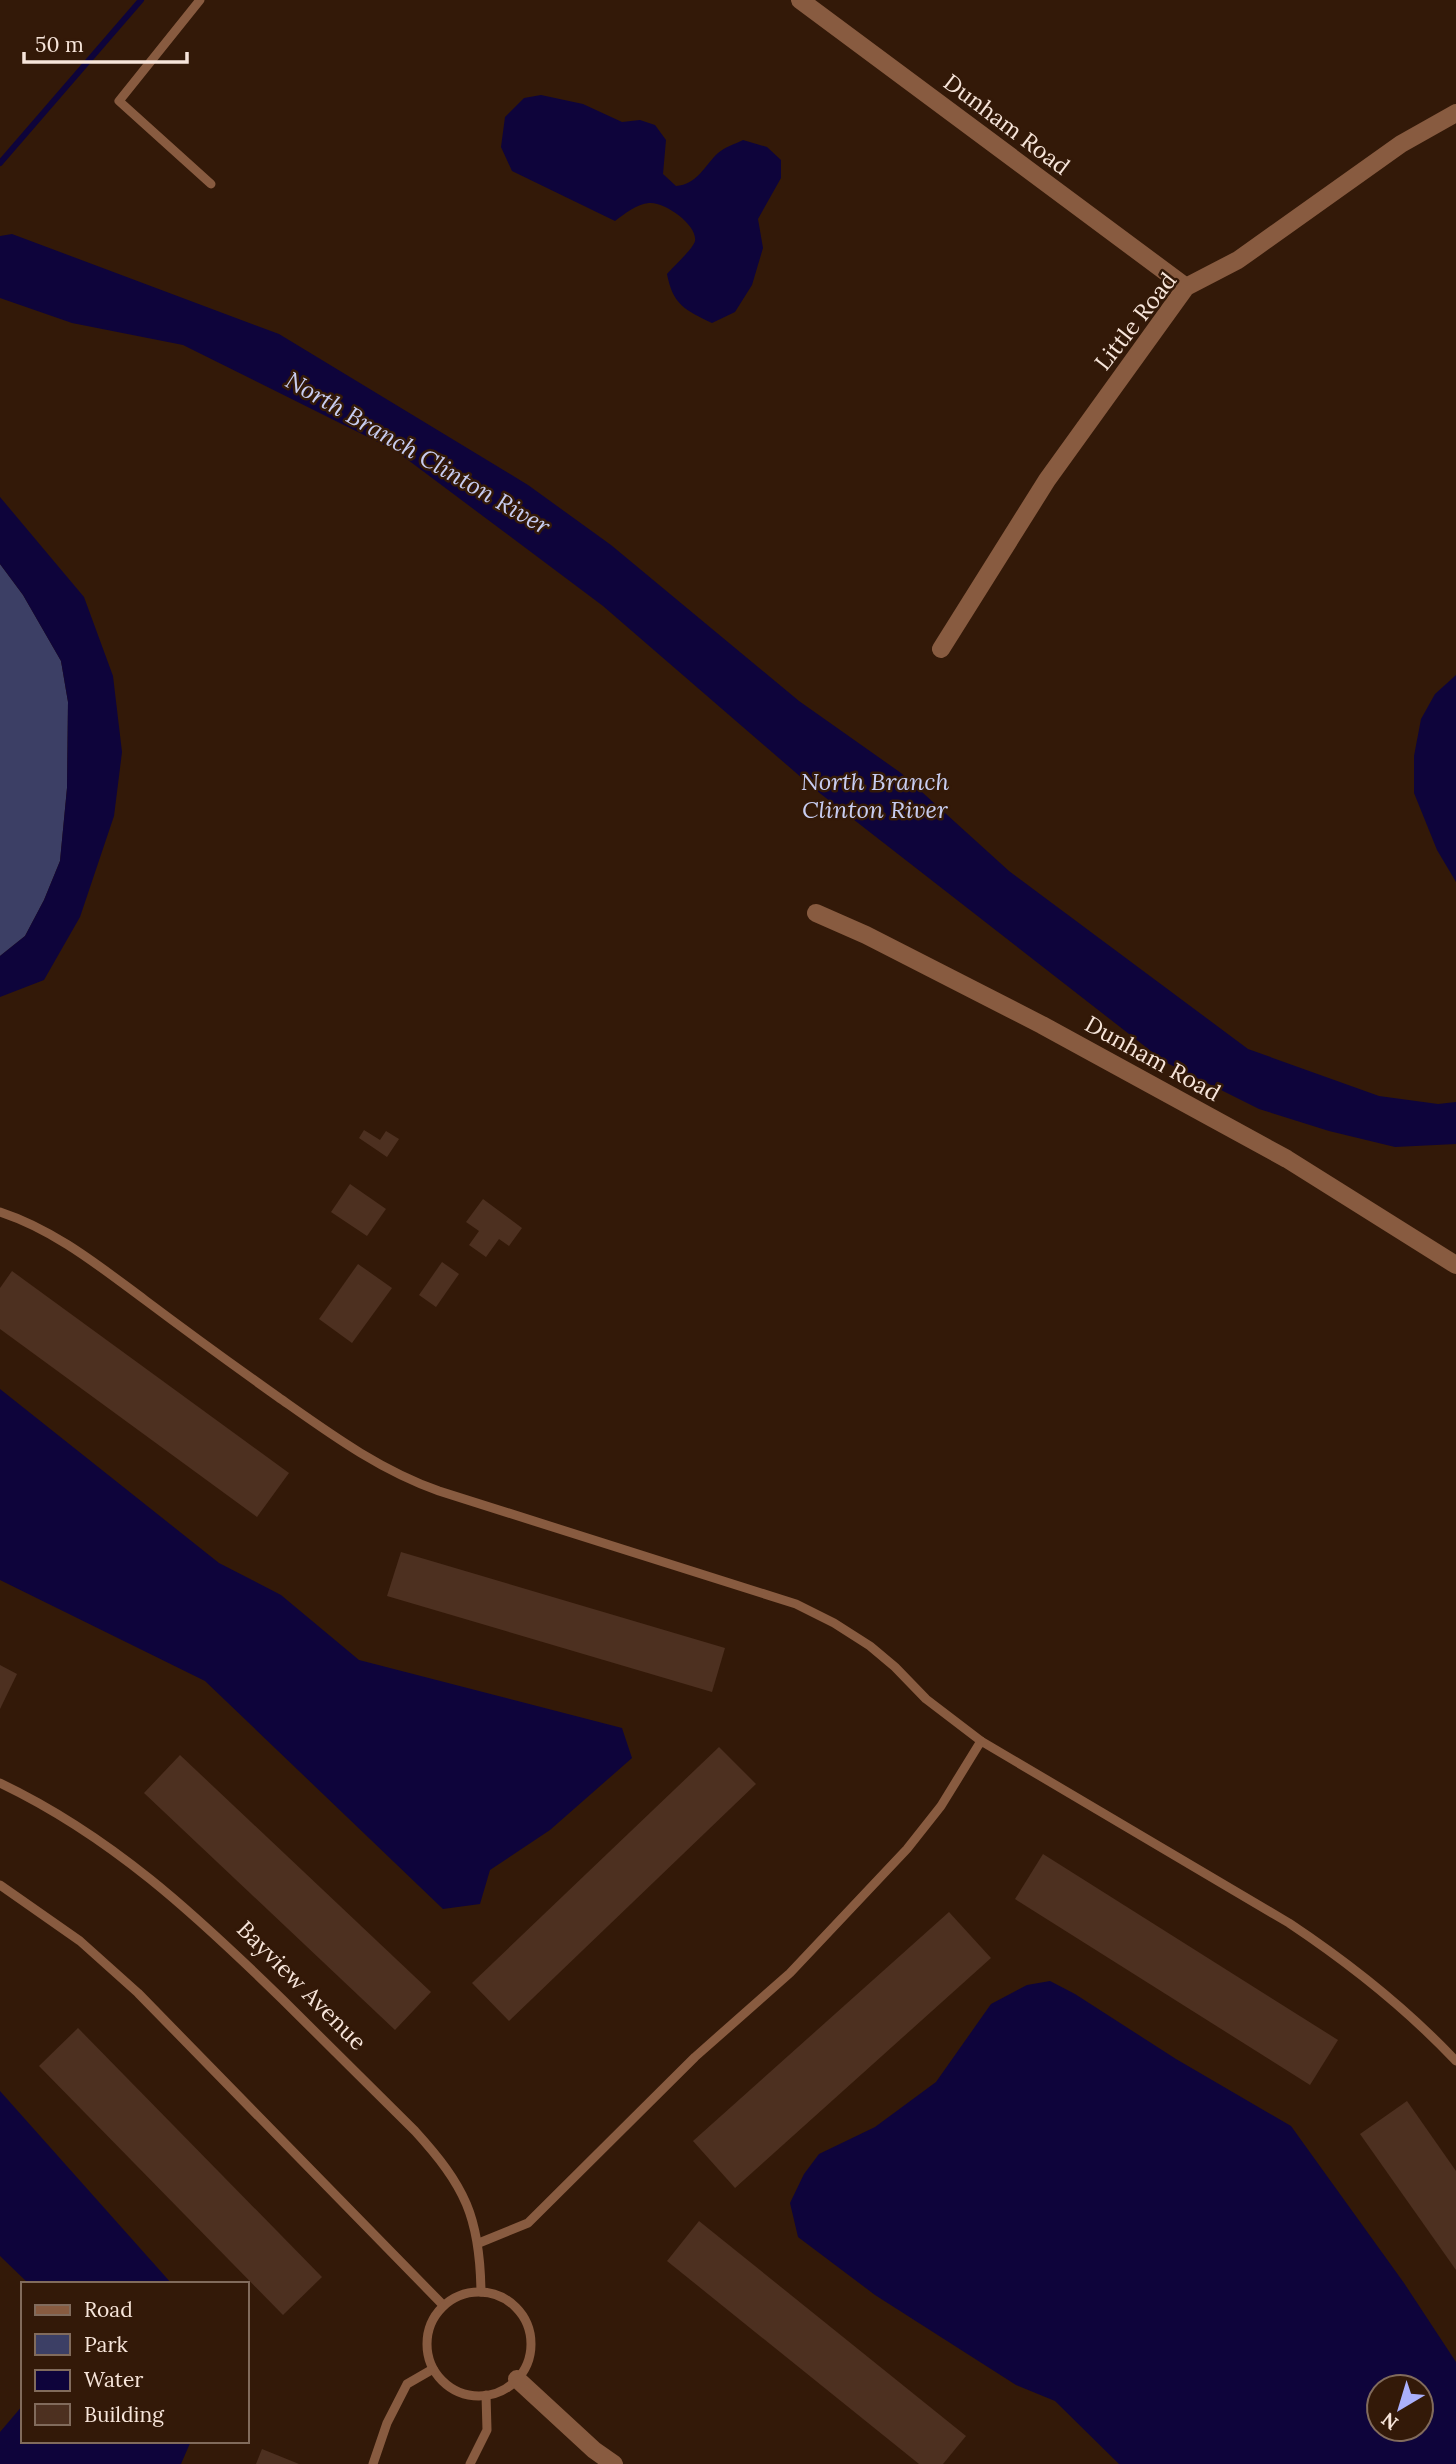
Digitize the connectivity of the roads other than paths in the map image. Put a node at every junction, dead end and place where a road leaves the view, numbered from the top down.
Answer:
1 (201, 0) edge
2 (800, 0) edge
3 (1456, 113) edge
4 (211, 184) dead end
5 (1186, 287) junction
6 (941, 649) dead end
7 (816, 913) dead end
8 (0, 1212) edge
9 (1456, 1265) edge
10 (981, 1741) junction
11 (0, 1783) edge
12 (0, 1885) edge
13 (1456, 2061) edge
14 (479, 2243) junction
15 (481, 2291) junction
16 (443, 2305) junction
17 (433, 2369) junction
18 (517, 2379) junction
19 (486, 2395) junction
20 (373, 2464) edge
21 (470, 2464) edge
22 (614, 2464) edge

1 - 4 lane
2 - 5 street, Dunham Road
3 - 5 street, Little Road
5 - 6 street, Little Road
7 - 9 street, Dunham Road
8 - 10 lane
10 - 13 lane
10 - 14 lane
11 - 14 lane, Bayview Avenue
12 - 16 lane
14 - 15 lane, Bayview Avenue
15 - 16 lane
15 - 18 lane
16 - 17 lane
17 - 19 lane
17 - 20 lane
18 - 19 lane
18 - 22 street
19 - 21 lane

